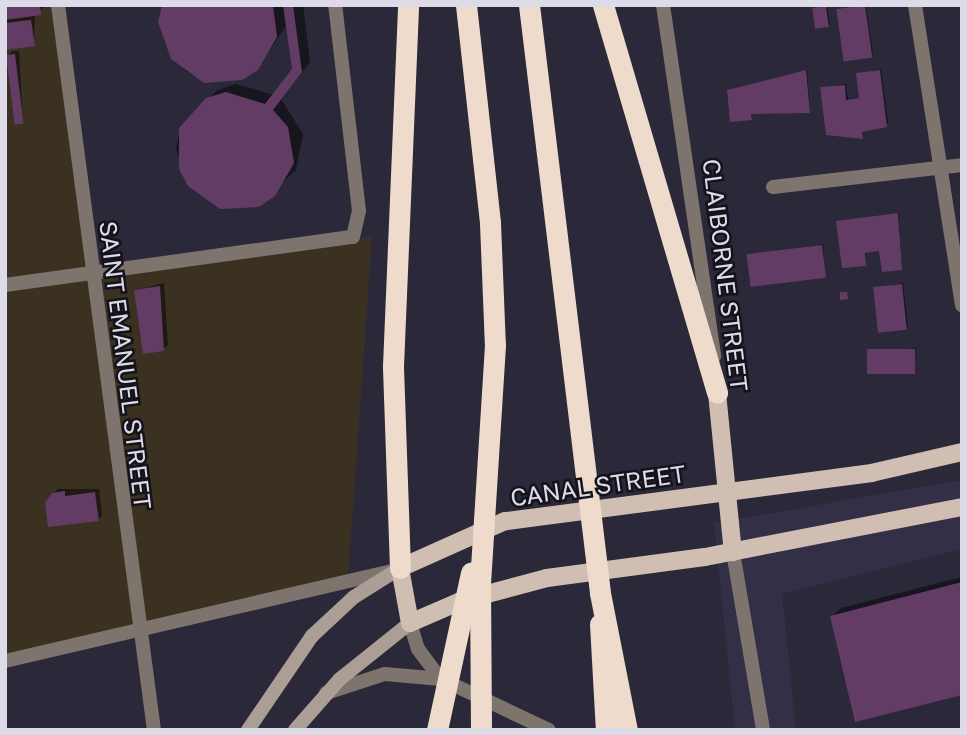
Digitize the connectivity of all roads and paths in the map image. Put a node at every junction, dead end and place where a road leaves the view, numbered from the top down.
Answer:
1 (58, 5) edge
2 (335, 5) edge
3 (408, 5) edge
4 (466, 5) edge
5 (529, 5) edge
6 (603, 5) edge
7 (663, 5) edge
8 (915, 5) edge
9 (962, 164) edge
10 (940, 167) junction
11 (773, 187) dead end
12 (92, 274) junction
13 (5, 285) edge
14 (962, 304) edge
15 (717, 393) junction
16 (962, 452) edge
17 (728, 493) junction
18 (962, 507) edge
19 (485, 513) junction
20 (733, 552) junction
21 (400, 568) junction
22 (600, 593) junction
23 (410, 623) junction
24 (136, 632) junction
25 (5, 661) edge
26 (441, 679) junction
27 (325, 694) junction
28 (154, 730) edge
29 (248, 730) edge
30 (295, 730) edge
31 (437, 730) edge
32 (481, 730) edge
33 (549, 730) edge
34 (606, 730) edge
35 (627, 730) edge
36 (763, 730) edge

1 - 12 street, SAINT EMANUEL STREET
2 - 12 street
3 - 21 highway
4 - 19 highway
5 - 22 highway
6 - 15 highway
7 - 15 street, CLAIBORNE STREET
8 - 10 street
9 - 10 street
10 - 11 street
10 - 14 street
12 - 13 street
12 - 24 street, SAINT EMANUEL STREET
15 - 17 main road, CLAIBORNE STREET
16 - 17 main road, CANAL STREET
17 - 20 main road, CLAIBORNE STREET
17 - 21 main road, CANAL STREET
18 - 20 main road
19 - 31 highway
19 - 32 highway
20 - 23 main road
20 - 36 street
21 - 23 main road
21 - 24 street, CANAL STREET
21 - 29 main road
22 - 34 highway
22 - 35 highway
23 - 26 street
23 - 27 main road
24 - 25 street, CANAL STREET
24 - 28 street, SAINT EMANUEL STREET
26 - 27 street
26 - 33 street
27 - 30 main road

